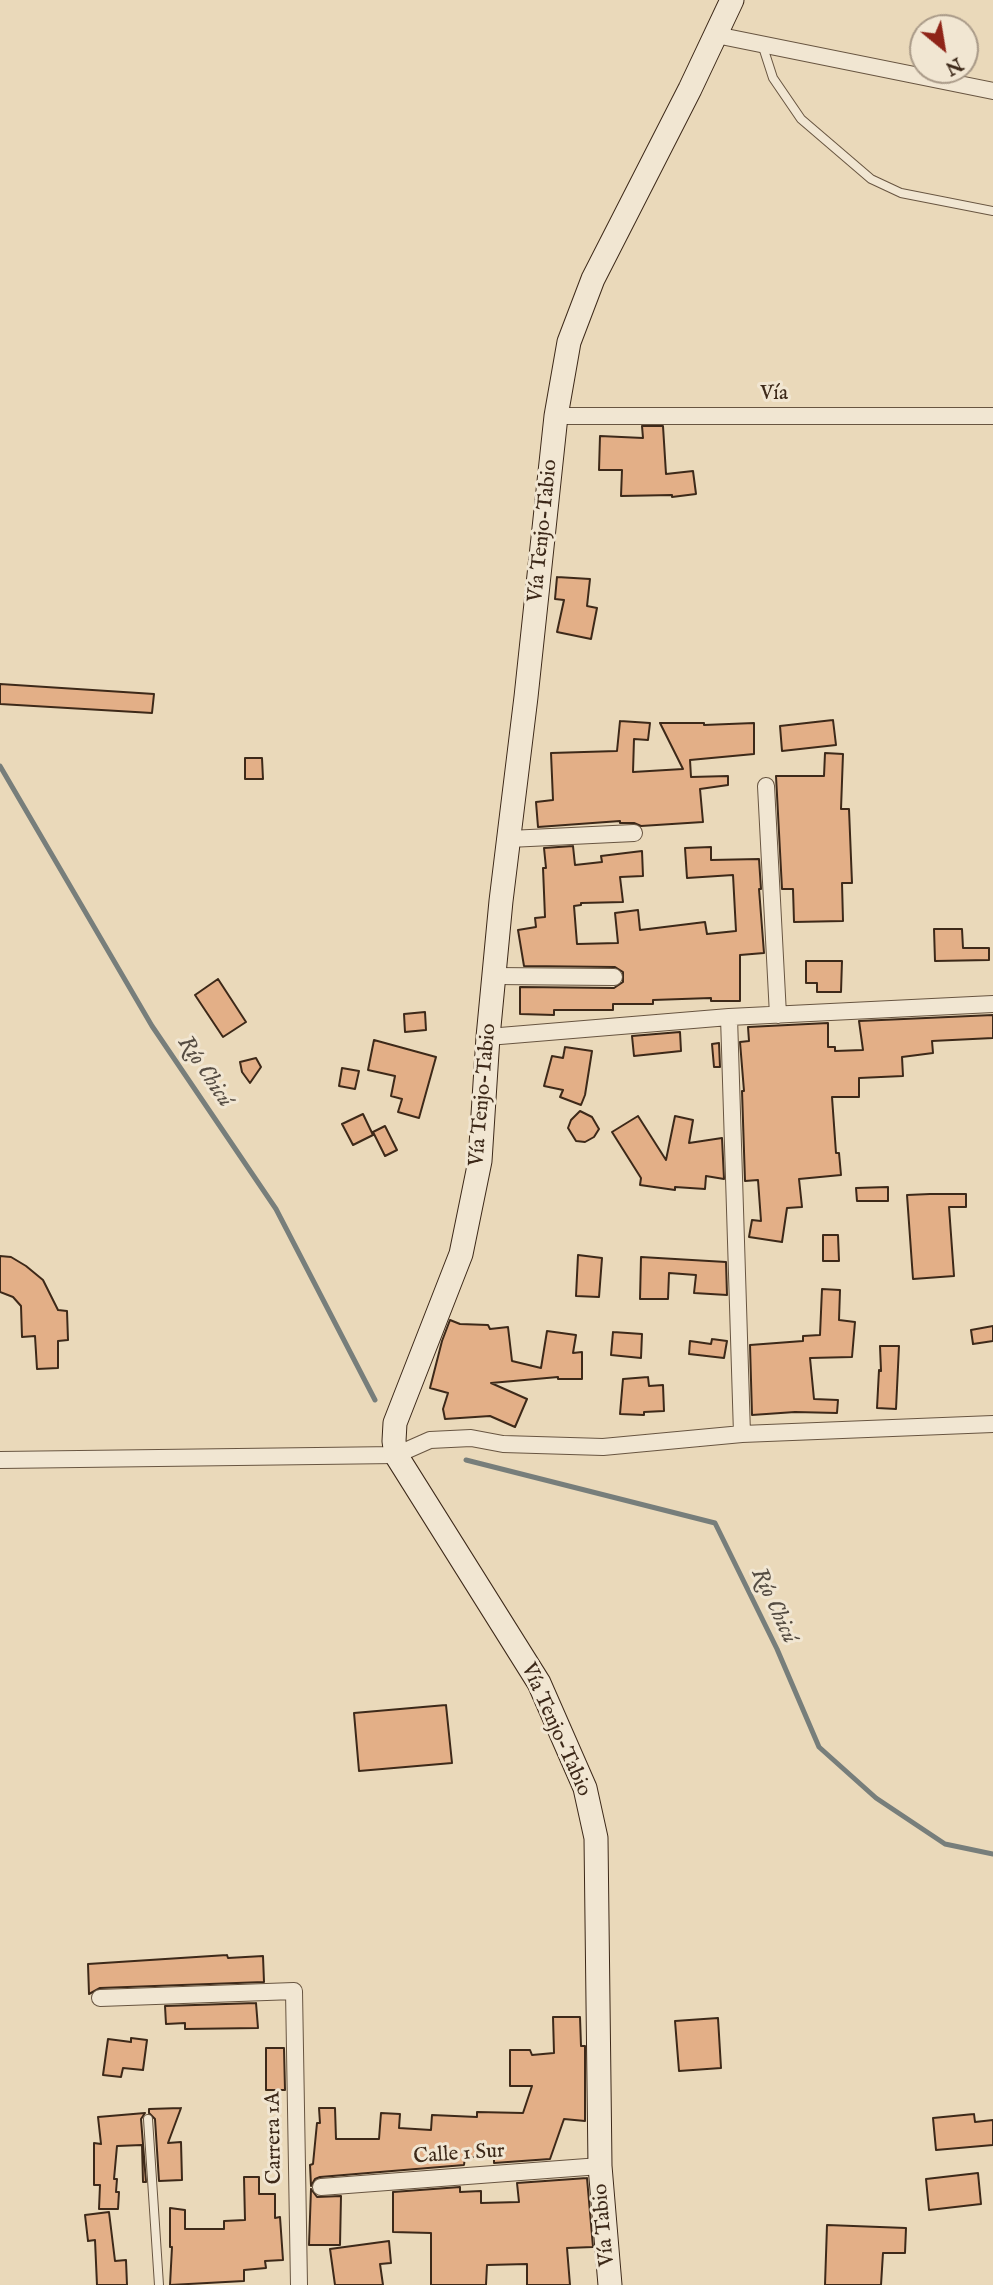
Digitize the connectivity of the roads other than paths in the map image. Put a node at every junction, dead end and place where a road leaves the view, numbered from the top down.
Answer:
1 (732, 0) edge
2 (716, 35) junction
3 (762, 44) junction
4 (993, 91) edge
5 (993, 211) edge
6 (556, 416) junction
7 (993, 416) edge
8 (766, 786) dead end
9 (634, 833) dead end
10 (509, 839) junction
11 (494, 976) junction
12 (614, 977) dead end
13 (993, 1004) edge
14 (778, 1015) junction
15 (729, 1017) junction
16 (488, 1037) junction
17 (993, 1424) edge
18 (742, 1434) junction
19 (396, 1455) junction
20 (0, 1460) edge
21 (100, 1998) dead end
22 (148, 2119) dead end
23 (600, 2166) junction
24 (321, 2187) dead end
25 (159, 2285) edge
26 (299, 2285) edge
27 (610, 2285) edge

1 - 2 main road, Vía Tenjo-Tabio
2 - 3 street
2 - 6 main road, Vía Tenjo-Tabio
3 - 4 street
3 - 5 lane
6 - 7 street, Vía
6 - 10 main road, Vía Tenjo-Tabio
8 - 14 street
9 - 10 street
10 - 11 main road, Vía Tenjo-Tabio
11 - 12 street
11 - 16 main road, Vía Tenjo-Tabio
13 - 14 street
14 - 15 street
15 - 16 street
15 - 18 street
16 - 19 main road, Vía Tenjo-Tabio
17 - 18 street
18 - 19 street
19 - 20 street
19 - 23 main road, Vía Tenjo-Tabio
21 - 26 street, Carrera 1A
22 - 25 lane
23 - 24 street, Calle 1 Sur
23 - 27 main road, Vía Tabio

